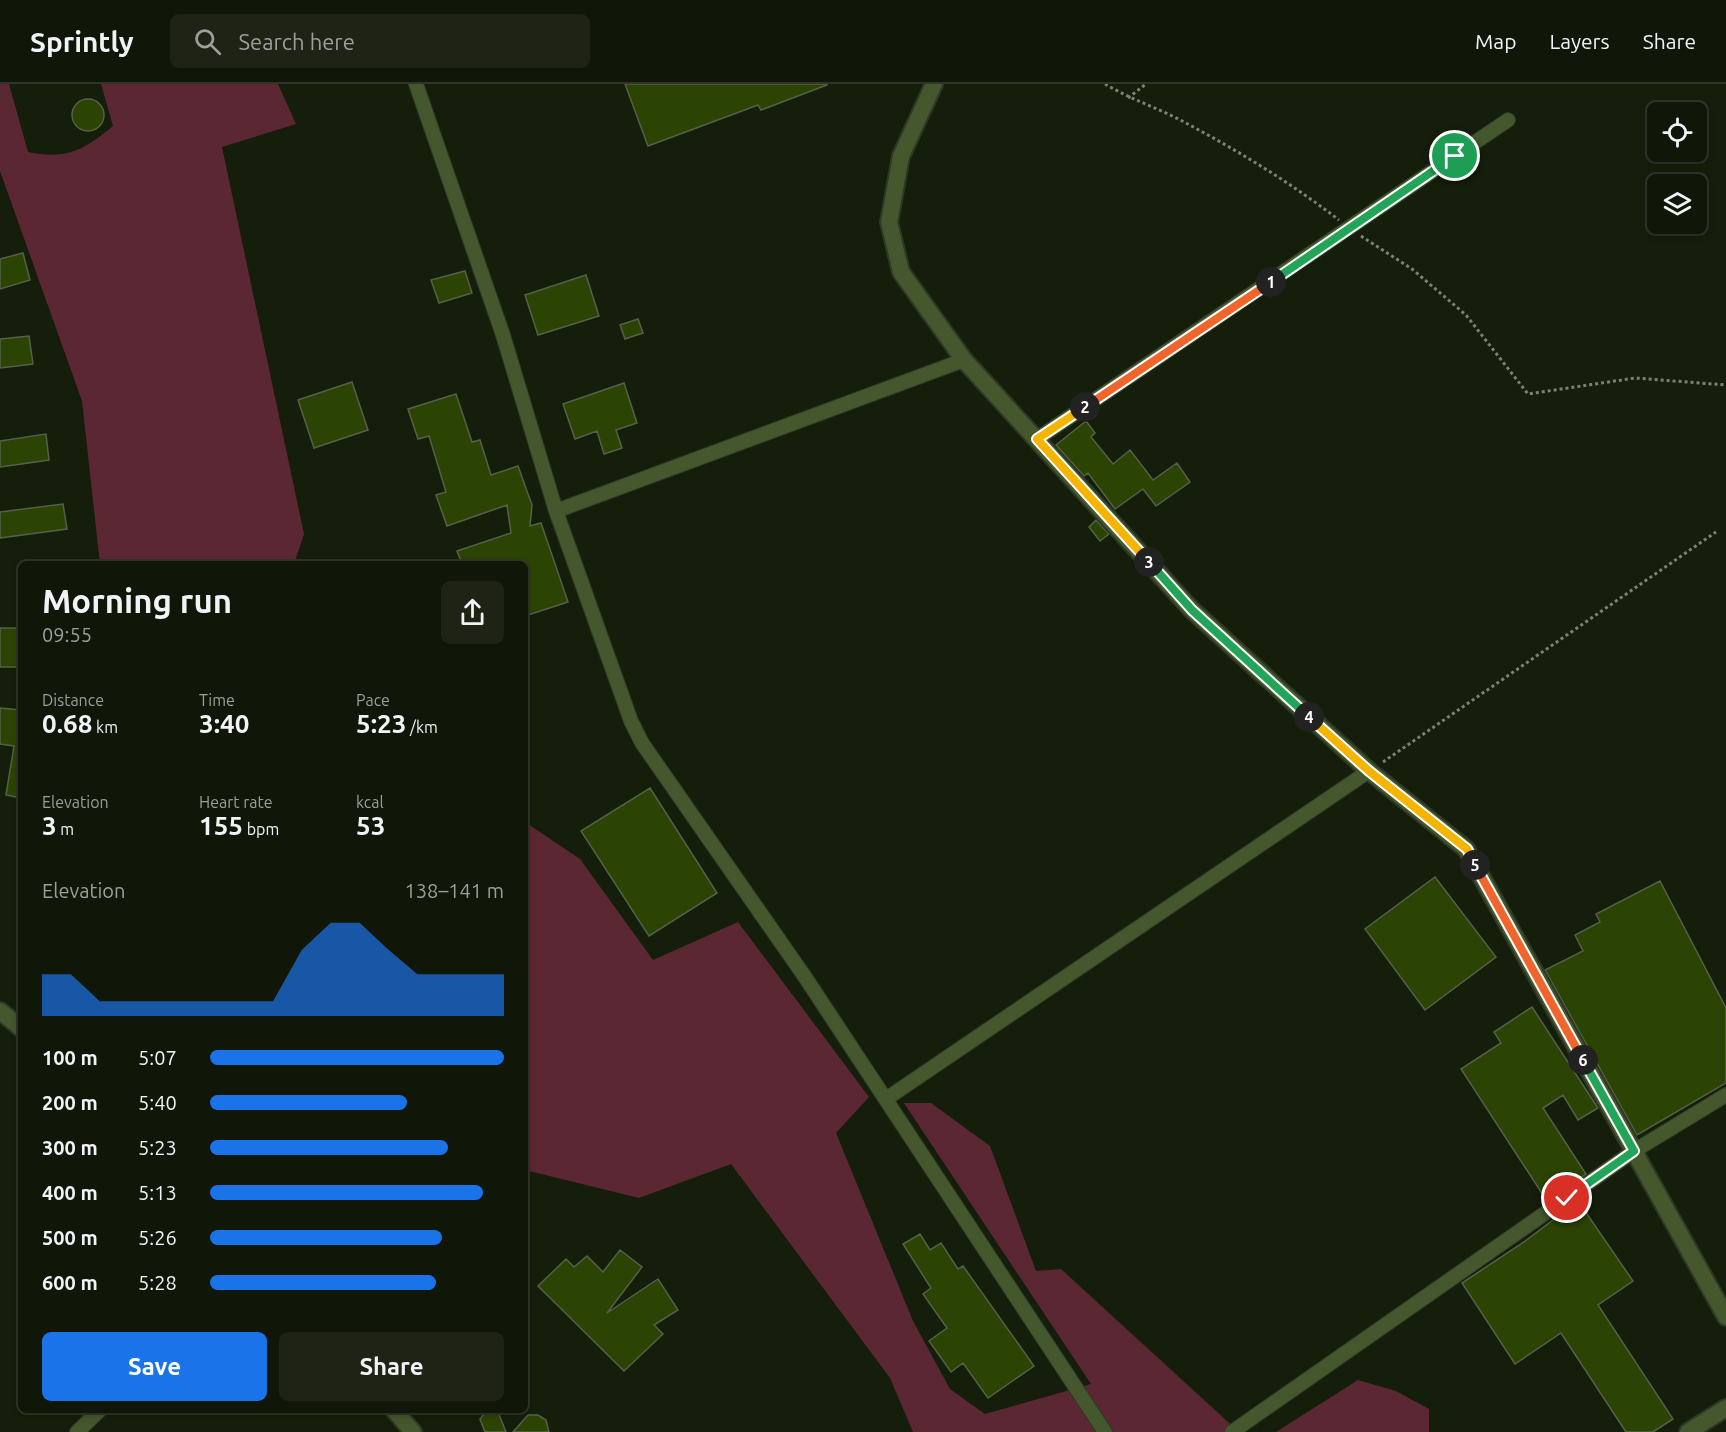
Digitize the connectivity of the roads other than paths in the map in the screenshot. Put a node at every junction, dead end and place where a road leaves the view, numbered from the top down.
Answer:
1 (417, 84) edge
2 (934, 84) edge
3 (1508, 120) dead end
4 (964, 360) junction
5 (1037, 439) junction
6 (556, 511) junction
7 (1369, 771) junction
8 (0, 1011) edge
9 (18, 1026) edge
10 (1726, 1095) edge
11 (886, 1099) junction
12 (1634, 1151) junction
13 (1726, 1317) edge
14 (1726, 1408) edge
15 (97, 1413) edge
16 (397, 1413) edge
17 (77, 1432) edge
18 (413, 1432) edge
19 (1105, 1432) edge
20 (1232, 1432) edge
21 (1688, 1432) edge

1 - 6 street
2 - 4 street
3 - 5 street
4 - 5 street
4 - 6 street
5 - 7 street
6 - 11 street
7 - 11 street
7 - 12 street
8 - 9 street
10 - 12 street
11 - 19 street
12 - 13 street
12 - 20 street
14 - 21 street
15 - 17 street
16 - 18 street

